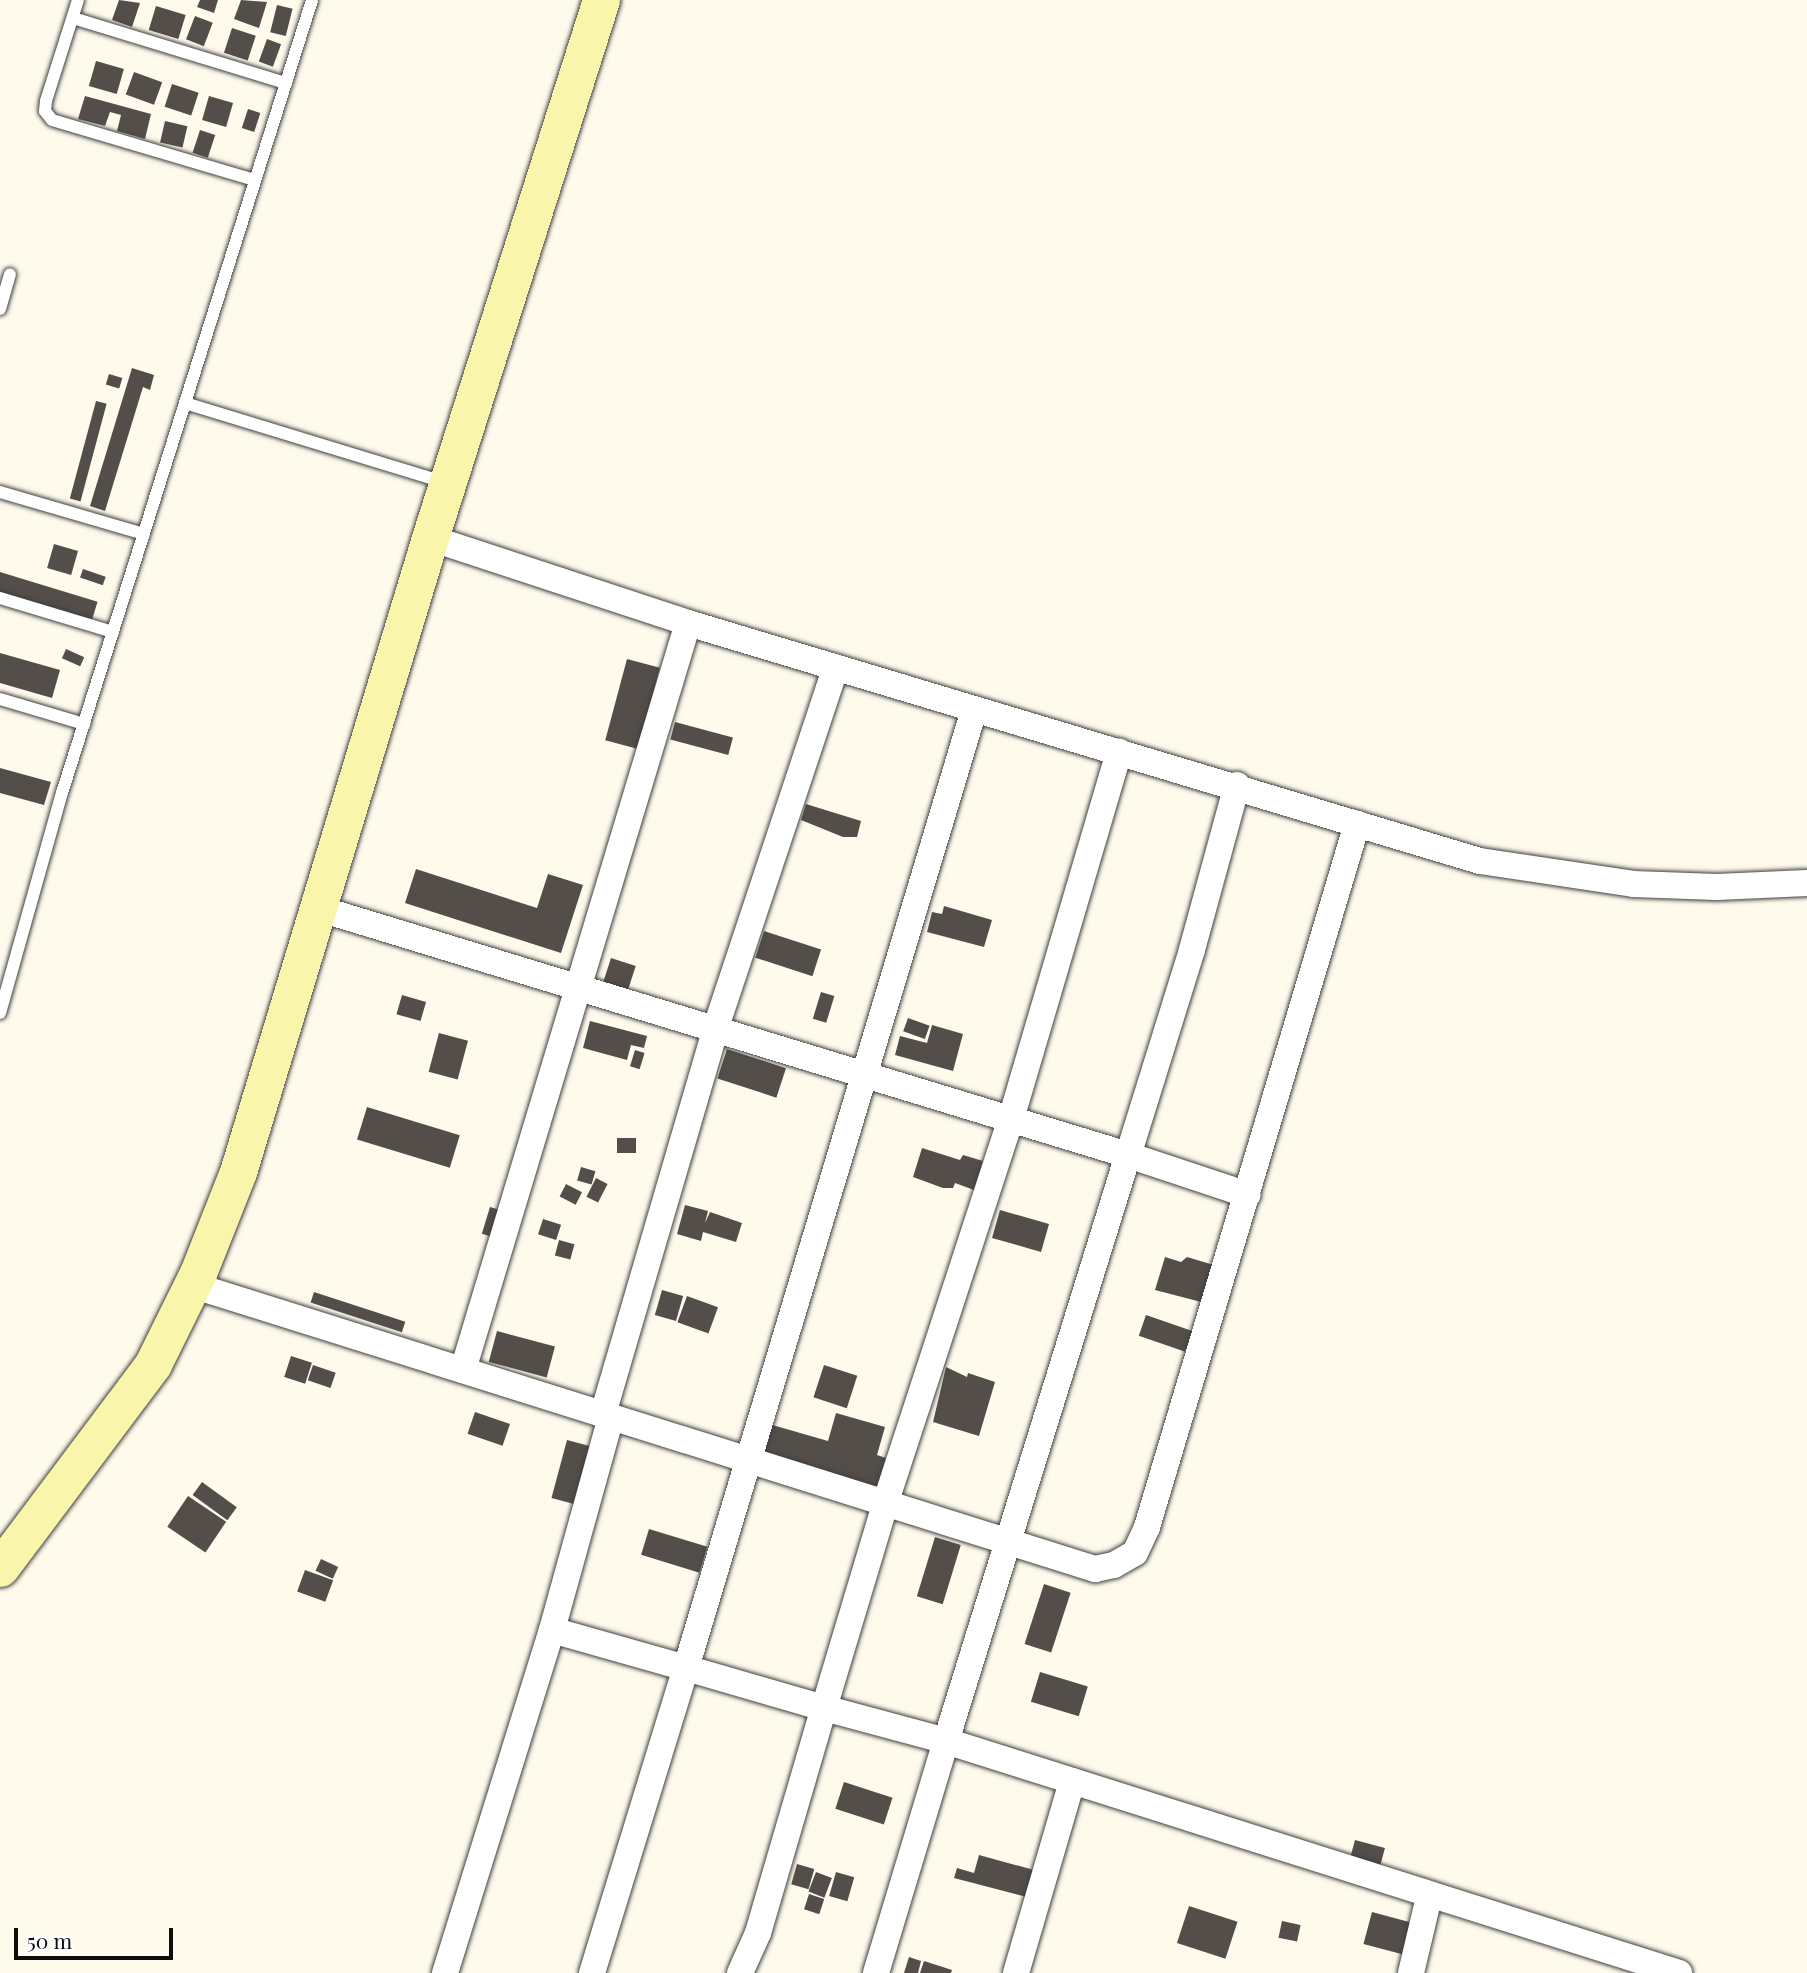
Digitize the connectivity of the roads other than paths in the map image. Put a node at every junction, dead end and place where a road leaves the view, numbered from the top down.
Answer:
1 (78, 0) edge
2 (312, 0) edge
3 (601, 0) edge
4 (73, 18) junction
5 (286, 83) junction
6 (255, 180) junction
7 (10, 274) dead end
8 (0, 309) edge
9 (185, 403) junction
10 (448, 484) junction
11 (0, 492) edge
12 (144, 534) junction
13 (430, 538) junction
14 (0, 598) edge
15 (688, 623) junction
16 (113, 632) junction
17 (836, 667) junction
18 (0, 699) edge
19 (974, 710) junction
20 (84, 724) junction
21 (1119, 752) junction
22 (1237, 785) junction
23 (1357, 824) junction
24 (1807, 883) edge
25 (317, 908) junction
26 (578, 986) junction
27 (0, 1013) edge
28 (716, 1027) junction
29 (866, 1073) junction
30 (1011, 1119) junction
31 (1128, 1155) junction
32 (1248, 1195) junction
33 (192, 1285) junction
34 (463, 1370) junction
35 (607, 1416) junction
36 (747, 1460) junction
37 (886, 1501) junction
38 (1011, 1540) junction
39 (0, 1568) edge
40 (551, 1630) junction
41 (685, 1668) junction
42 (824, 1708) junction
43 (946, 1741) junction
44 (1072, 1781) junction
45 (1429, 1897) junction
46 (1667, 1971) edge
47 (445, 1973) edge
48 (592, 1973) edge
49 (740, 1973) edge
50 (876, 1973) edge
51 (1016, 1973) edge
52 (1411, 1973) edge

1 - 4 lane
2 - 5 lane
3 - 10 main road
4 - 5 lane
4 - 6 lane
5 - 6 lane
6 - 9 lane
7 - 8 lane
9 - 10 lane
9 - 12 lane
10 - 13 main road
11 - 12 lane
12 - 16 lane
13 - 15 street
13 - 25 main road
14 - 16 lane
15 - 17 street
15 - 26 street
16 - 20 lane
17 - 19 street
17 - 28 street
18 - 20 lane
19 - 21 street
19 - 29 street
20 - 27 lane
21 - 22 street
21 - 30 street
22 - 23 street
22 - 31 street
23 - 24 street
23 - 32 street
25 - 26 street
25 - 33 main road
26 - 28 street
26 - 34 street
28 - 29 street
28 - 35 street
29 - 30 street
29 - 36 street
30 - 31 street
30 - 37 street
31 - 32 street
31 - 38 street
32 - 38 street
33 - 34 street
33 - 39 main road
34 - 35 street
35 - 36 street
35 - 40 street
36 - 37 street
36 - 41 street
37 - 38 street
37 - 42 street
38 - 43 street
40 - 41 street
40 - 47 street
41 - 42 street
41 - 48 street
42 - 43 street
42 - 49 street
43 - 44 street
43 - 50 street
44 - 45 street
44 - 51 street
45 - 46 street
45 - 52 street

